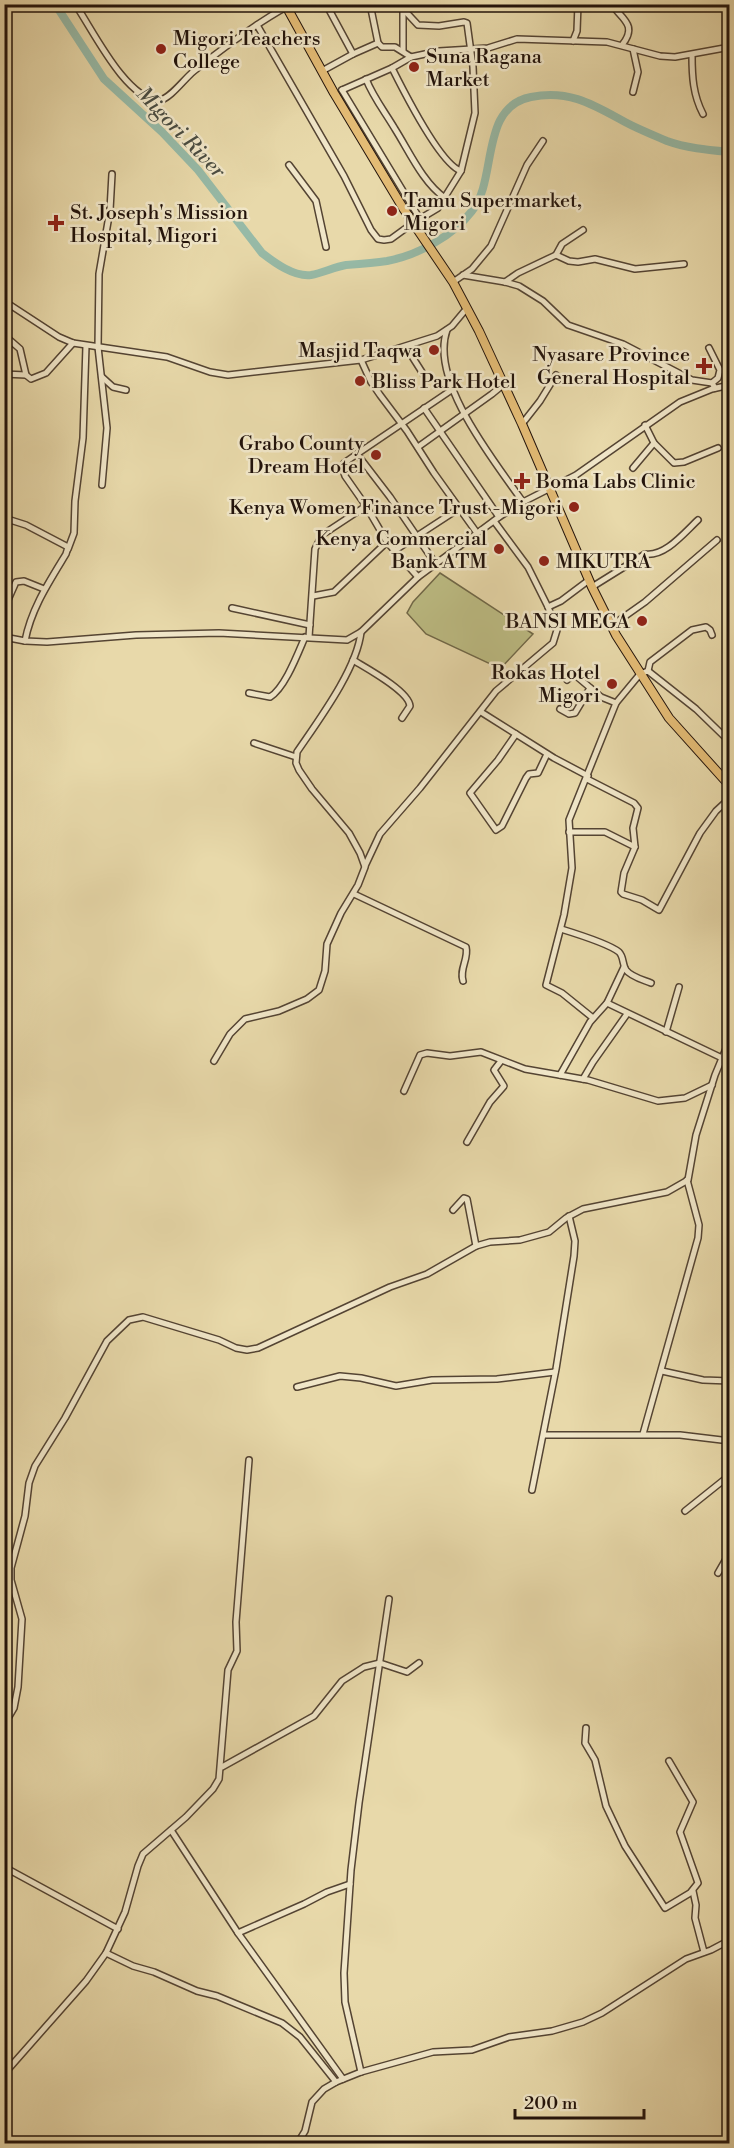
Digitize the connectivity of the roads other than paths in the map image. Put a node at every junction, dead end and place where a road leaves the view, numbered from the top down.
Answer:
1 (75, 4) edge
2 (326, 4) edge
3 (370, 4) edge
4 (578, 4) edge
5 (610, 4) edge
6 (286, 6) edge
7 (403, 7) edge
8 (257, 25) junction
9 (573, 41) junction
10 (378, 43) junction
11 (622, 45) junction
12 (729, 46) edge
13 (471, 49) junction
14 (633, 49) junction
15 (404, 51) junction
16 (353, 54) junction
17 (692, 55) junction
18 (411, 57) junction
19 (392, 68) junction
20 (322, 71) junction
21 (366, 79) junction
22 (338, 91) junction
23 (633, 92) dead end
24 (703, 114) dead end
25 (543, 141) dead end
26 (290, 165) dead end
27 (460, 171) junction
28 (112, 174) dead end
29 (445, 198) junction
30 (417, 221) junction
31 (583, 230) dead end
32 (326, 247) dead end
33 (556, 255) junction
34 (684, 264) dead end
35 (463, 275) junction
36 (453, 282) junction
37 (505, 282) junction
38 (4, 301) edge
39 (467, 308) junction
40 (447, 330) junction
41 (4, 335) edge
42 (73, 343) junction
43 (86, 346) junction
44 (98, 347) junction
45 (405, 347) junction
46 (709, 348) dead end
47 (362, 360) junction
48 (4, 374) edge
49 (26, 375) junction
50 (556, 375) dead end
51 (102, 377) junction
52 (427, 380) dead end
53 (504, 384) junction
54 (729, 385) edge
55 (714, 386) junction
56 (113, 387) junction
57 (453, 389) junction
58 (126, 390) dead end
59 (104, 392) junction
60 (424, 408) junction
61 (463, 414) junction
62 (401, 423) junction
63 (522, 424) junction
64 (645, 425) junction
65 (440, 431) junction
66 (654, 443) junction
67 (418, 447) junction
68 (718, 447) dead end
69 (357, 454) junction
70 (633, 468) dead end
71 (102, 484) dead end
72 (549, 488) junction
73 (523, 502) junction
74 (366, 506) junction
75 (460, 508) junction
76 (4, 518) edge
77 (496, 519) junction
78 (698, 520) dead end
79 (477, 533) junction
80 (417, 536) junction
81 (717, 540) dead end
82 (387, 542) junction
83 (68, 549) junction
84 (394, 550) junction
85 (435, 563) junction
86 (418, 577) junction
87 (591, 584) junction
88 (44, 589) junction
89 (313, 596) junction
90 (548, 607) junction
91 (231, 608) dead end
92 (4, 609) edge
93 (310, 625) junction
94 (611, 626) junction
95 (361, 632) junction
96 (712, 635) dead end
97 (4, 637) edge
98 (307, 637) junction
99 (25, 641) junction
100 (353, 660) junction
101 (644, 673) junction
102 (567, 680) dead end
103 (590, 688) junction
104 (249, 693) dead end
105 (616, 703) junction
106 (560, 709) dead end
107 (481, 712) junction
108 (402, 718) dead end
109 (516, 734) junction
110 (729, 742) edge
111 (254, 743) dead end
112 (547, 754) junction
113 (296, 757) junction
114 (587, 777) junction
115 (729, 786) edge
116 (729, 798) edge
117 (569, 832) junction
118 (635, 847) junction
119 (365, 867) junction
120 (354, 894) junction
121 (561, 929) junction
122 (624, 968) junction
123 (463, 981) dead end
124 (651, 983) dead end
125 (680, 987) dead end
126 (606, 1003) junction
127 (627, 1014) junction
128 (593, 1018) junction
129 (666, 1032) junction
130 (729, 1039) edge
131 (501, 1060) junction
132 (721, 1060) junction
133 (214, 1061) dead end
134 (729, 1066) edge
135 (560, 1075) junction
136 (583, 1079) junction
137 (712, 1085) junction
138 (404, 1091) dead end
139 (466, 1142) dead end
140 (687, 1180) junction
141 (453, 1210) dead end
142 (569, 1216) junction
143 (476, 1246) junction
144 (662, 1371) junction
145 (555, 1372) junction
146 (729, 1381) edge
147 (297, 1388) dead end
148 (643, 1434) junction
149 (544, 1435) junction
150 (729, 1441) edge
151 (249, 1461) dead end
152 (729, 1475) edge
153 (532, 1490) dead end
154 (685, 1511) dead end
155 (729, 1552) edge
156 (718, 1573) dead end
157 (389, 1599) dead end
158 (380, 1663) junction
159 (419, 1664) dead end
160 (4, 1725) edge
161 (586, 1728) dead end
162 (669, 1761) dead end
163 (222, 1767) junction
164 (171, 1830) junction
165 (4, 1867) edge
166 (350, 1884) junction
167 (693, 1890) junction
168 (118, 1929) junction
169 (238, 1933) junction
170 (729, 1940) edge
171 (106, 1953) junction
172 (704, 1953) junction
173 (362, 2072) junction
174 (4, 2074) edge
175 (343, 2079) junction
176 (336, 2082) junction
177 (297, 2144) edge

1 - 8 street
2 - 16 street
3 - 10 street
4 - 9 street
5 - 11 street
6 - 8 street
6 - 20 highway
7 - 13 street
7 - 15 street
8 - 30 street
9 - 11 street
9 - 13 street
10 - 15 street
10 - 16 street
11 - 14 street
12 - 17 street
13 - 18 street
13 - 27 street
14 - 17 street
14 - 23 street
15 - 18 street
16 - 20 street
17 - 24 street
18 - 19 street
19 - 21 street
19 - 27 street
20 - 22 highway
21 - 22 street
21 - 29 street
22 - 30 highway
25 - 35 street
26 - 32 street
27 - 29 street
28 - 44 street
29 - 30 street
30 - 36 highway
31 - 33 street
33 - 34 street
33 - 37 street
35 - 36 street
35 - 37 street
36 - 39 highway
37 - 55 street
38 - 42 street
39 - 40 street
39 - 53 highway
40 - 45 street
40 - 57 street
41 - 49 street
42 - 43 street
42 - 49 street
43 - 44 street
43 - 83 street
44 - 47 street
44 - 51 street
45 - 47 street
45 - 52 street
46 - 55 street
47 - 62 street
48 - 49 street
50 - 63 street
51 - 56 street
51 - 59 street
53 - 61 street
53 - 63 highway
54 - 55 street
55 - 64 street
56 - 58 street
56 - 59 street
57 - 60 street
57 - 61 street
59 - 71 street
60 - 62 street
60 - 65 street
61 - 65 street
61 - 73 street
62 - 67 street
62 - 69 street
63 - 72 highway
64 - 66 street
64 - 72 street
65 - 67 street
65 - 77 street
66 - 68 street
66 - 70 street
67 - 75 street
69 - 74 street
69 - 80 street
72 - 73 street
72 - 87 highway
73 - 77 street
74 - 82 street
74 - 89 street
75 - 79 street
75 - 80 street
76 - 83 street
77 - 79 street
77 - 90 street
78 - 87 street
79 - 85 street
80 - 84 street
80 - 85 street
81 - 94 street
82 - 84 street
82 - 89 street
83 - 88 street
84 - 86 street
85 - 86 street
86 - 95 street
87 - 90 street
87 - 94 highway
88 - 92 street
88 - 99 street
89 - 93 street
90 - 107 street
91 - 93 street
93 - 98 street
94 - 101 highway
95 - 98 street
95 - 100 street
96 - 101 street
97 - 99 street
98 - 99 street
98 - 104 street
100 - 108 street
100 - 113 street
101 - 105 street
101 - 110 street
101 - 115 highway
102 - 103 street
103 - 105 street
103 - 106 street
105 - 114 street
107 - 109 street
107 - 119 street
109 - 112 street
109 - 112 street
111 - 113 street
112 - 114 street
113 - 119 street
114 - 117 street
114 - 118 street
116 - 118 street
117 - 118 street
117 - 121 street
119 - 120 street
120 - 123 street
120 - 133 street
121 - 122 street
121 - 128 street
122 - 124 street
122 - 126 street
125 - 129 street
126 - 127 street
126 - 128 street
127 - 129 street
127 - 136 street
128 - 135 street
129 - 132 street
130 - 132 street
131 - 135 street
131 - 138 street
131 - 139 street
132 - 134 street
132 - 137 street
135 - 136 street
136 - 137 street
137 - 140 street
140 - 142 street
140 - 144 street
141 - 143 street
142 - 143 street
142 - 145 street
143 - 160 street
144 - 146 street
144 - 148 street
145 - 147 street
145 - 149 street
148 - 149 street
148 - 150 street
149 - 153 street
151 - 163 street
152 - 154 street
155 - 156 street
157 - 158 street
158 - 159 street
158 - 163 street
158 - 166 street
161 - 167 street
162 - 167 street
163 - 164 street
164 - 168 street
164 - 169 street
165 - 168 street
166 - 169 street
166 - 173 street
167 - 172 street
168 - 171 street
169 - 175 street
170 - 172 street
171 - 174 street
171 - 176 street
172 - 173 street
173 - 175 street
175 - 176 street
176 - 177 street

